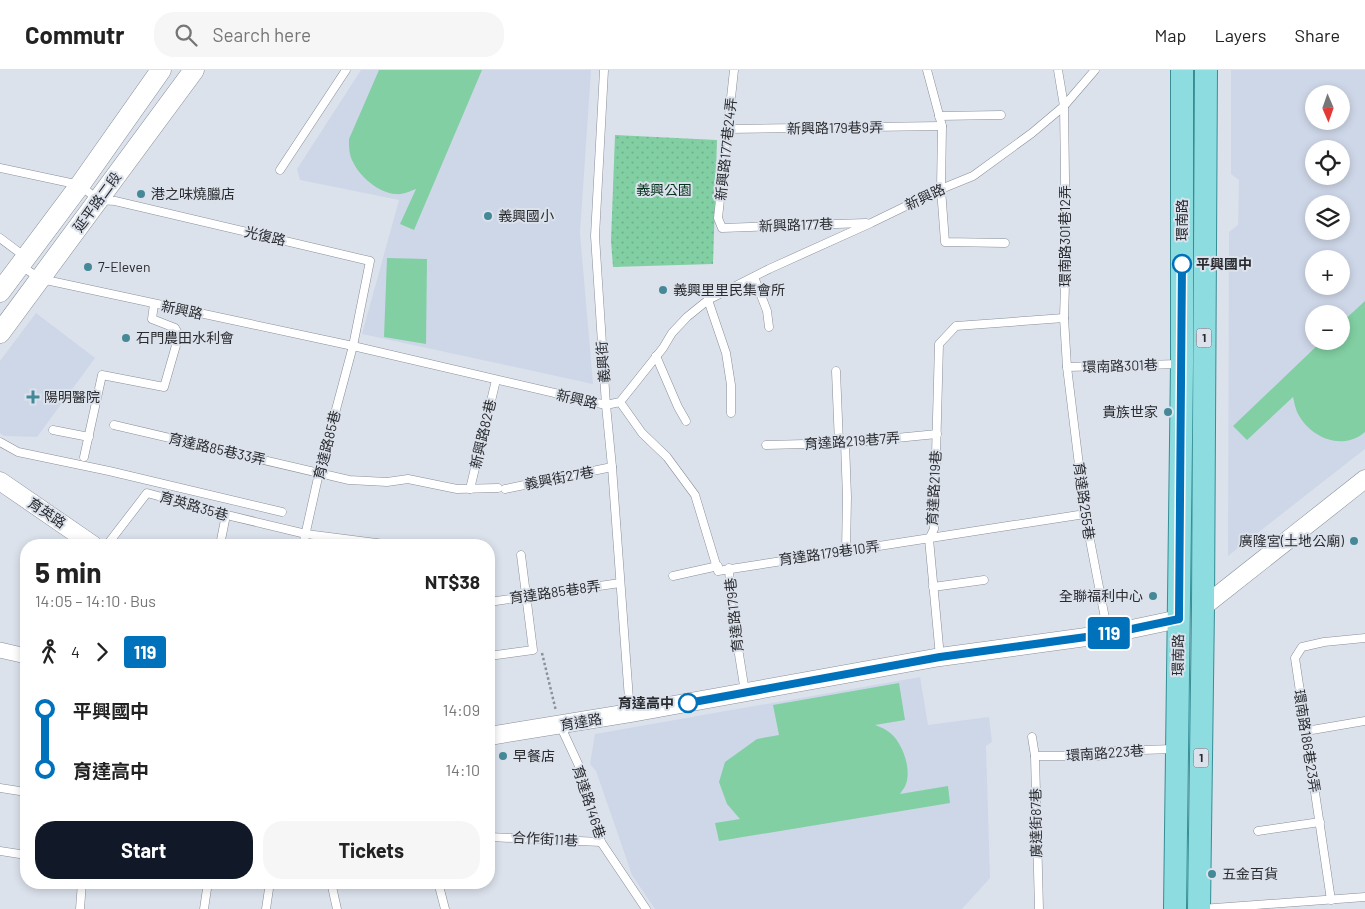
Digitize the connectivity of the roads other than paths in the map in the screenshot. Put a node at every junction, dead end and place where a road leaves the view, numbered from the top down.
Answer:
1 (160, 70) edge
2 (194, 70) edge
3 (346, 70) edge
4 (604, 70) edge
5 (734, 70) edge
6 (927, 70) edge
7 (1058, 70) edge
8 (1095, 70) edge
9 (1182, 70) edge
10 (1206, 70) edge
11 (1064, 106) junction
12 (1001, 115) dead end
13 (939, 116) junction
14 (942, 126) junction
15 (728, 129) junction
16 (0, 168) edge
17 (280, 170) dead end
18 (80, 185) junction
19 (941, 189) junction
20 (98, 200) junction
21 (1206, 202) junction
22 (1182, 203) junction
23 (871, 223) junction
24 (722, 228) joint
25 (0, 238) edge
26 (1005, 243) dead end
27 (23, 261) junction
28 (754, 277) junction
29 (41, 279) junction
30 (0, 292) edge
31 (708, 300) junction
32 (154, 304) junction
33 (1064, 318) junction
34 (769, 327) dead end
35 (0, 333) edge
36 (353, 346) junction
37 (656, 356) junction
38 (1193, 364) junction
39 (1067, 367) junction
40 (836, 371) dead end
41 (496, 380) junction
42 (620, 402) junction
43 (606, 405) junction
44 (731, 414) dead end
45 (686, 421) dead end
46 (114, 425) dead end
47 (53, 430) dead end
48 (937, 434) junction
49 (88, 437) junction
50 (0, 442) edge
51 (842, 443) junction
52 (766, 445) dead end
53 (84, 457) dead end
54 (612, 467) junction
55 (319, 474) junction
56 (1365, 479) edge
57 (0, 481) edge
58 (470, 489) junction
59 (457, 490) joint
60 (282, 512) dead end
61 (1085, 514) junction
62 (226, 515) junction
63 (306, 534) junction
64 (84, 539) edge
65 (112, 539) edge
66 (221, 539) edge
67 (305, 539) edge
68 (345, 539) edge
69 (929, 539) junction
70 (846, 551) junction
71 (521, 555) dead end
72 (718, 566) junction
73 (729, 568) junction
74 (673, 576) dead end
75 (984, 580) dead end
76 (620, 583) junction
77 (933, 587) junction
78 (526, 597) junction
79 (495, 601) edge
80 (1203, 607) junction
81 (1179, 619) junction
82 (1108, 634) junction
83 (1365, 638) edge
84 (0, 650) edge
85 (20, 655) edge
86 (495, 655) edge
87 (940, 657) junction
88 (745, 692) junction
89 (630, 713) junction
90 (1365, 721) edge
91 (560, 725) junction
92 (1306, 731) junction
93 (495, 735) edge
94 (1032, 737) dead end
95 (1176, 749) junction
96 (1035, 756) junction
97 (0, 788) edge
98 (20, 791) edge
99 (1320, 822) junction
100 (1258, 831) dead end
101 (495, 837) edge
102 (601, 842) junction
103 (0, 851) edge
104 (20, 854) edge
105 (81, 889) edge
106 (207, 889) edge
107 (269, 889) edge
108 (333, 889) edge
109 (440, 889) edge
110 (1365, 897) edge
111 (1334, 899) junction
112 (640, 901) junction
113 (1036, 908) edge
114 (80, 909) edge
115 (204, 909) edge
116 (266, 909) edge
117 (337, 909) edge
118 (445, 909) edge
119 (635, 909) edge
120 (646, 909) edge
121 (1174, 909) edge
122 (1200, 909) edge
123 (1338, 909) edge

1 - 18 main road, 延平路二段
2 - 20 main road, 延平路二段
3 - 17 lane
4 - 43 lane, 義興街
5 - 15 lane, 新興路177巷24弄
6 - 13 lane
7 - 11 lane, 環南路301巷12弄
8 - 11 lane, 新興路
9 - 22 main road, 環南路 / 1
10 - 21 main road, 環南路 / 1
11 - 19 lane, 新興路
11 - 33 lane, 環南路301巷12弄
12 - 13 lane
13 - 14 lane
14 - 15 lane, 新興路179巷9弄
14 - 19 lane
15 - 24 lane, 新興路177巷24弄
16 - 18 lane
18 - 20 lane
18 - 27 main road, 延平路二段
19 - 23 lane, 新興路
19 - 26 lane
20 - 29 main road, 延平路二段
20 - 36 lane, 光復路
21 - 22 main road
21 - 38 main road, 環南路 / 1
22 - 38 main road, 環南路 / 1
23 - 24 lane, 新興路177巷
23 - 28 lane, 新興路
25 - 27 lane, 新興路
27 - 29 lane, 新興路
27 - 30 main road, 延平路二段
28 - 31 lane, 新興路
28 - 34 lane
29 - 32 lane, 新興路
29 - 35 main road, 延平路二段
31 - 37 lane, 新興路
31 - 44 lane
32 - 36 lane, 新興路
32 - 49 lane
33 - 39 lane, 環南路301巷12弄
33 - 48 lane, 育達路219巷
36 - 41 lane, 新興路
36 - 55 lane, 育達路85巷
37 - 42 lane, 新興路
37 - 45 lane
38 - 39 lane, 環南路301巷
38 - 80 main road, 環南路 / 1
38 - 81 main road, 環南路 / 1
39 - 61 lane, 育達路255巷
40 - 51 lane
41 - 43 lane, 新興路
41 - 58 lane, 新興路82巷
42 - 43 lane, 新興路
42 - 72 lane, 育達路179巷
43 - 54 lane, 義興街
46 - 55 lane, 育達路85巷33弄
47 - 49 lane
48 - 51 lane, 育達路219巷7弄
48 - 69 lane, 育達路219巷
49 - 53 lane
50 - 60 lane
51 - 52 lane, 育達路219巷7弄
51 - 70 lane
54 - 58 lane, 義興街27巷
54 - 76 lane, 義興街
55 - 59 lane, 育達路85巷33弄
55 - 63 lane, 育達路85巷
56 - 80 street
57 - 64 street, 育英路
58 - 59 lane, 義興街27巷
61 - 69 lane, 育達路179巷10弄
61 - 82 lane, 育達路255巷
62 - 63 lane, 育英路35巷
62 - 65 lane, 育英路35巷
62 - 66 lane
63 - 67 lane, 育達路85巷
63 - 68 lane, 育英路35巷
69 - 70 lane, 育達路179巷10弄
69 - 77 lane, 育達路219巷
70 - 73 lane, 育達路179巷10弄
71 - 78 lane
72 - 73 lane, 育達路179巷
72 - 74 lane
73 - 88 lane, 育達路179巷
75 - 77 lane
76 - 78 lane, 育達路85巷8弄
76 - 89 lane, 義興街
77 - 87 lane, 育達路219巷
78 - 79 lane, 育達路85巷8弄
78 - 86 lane
80 - 81 street, 育達路
80 - 122 main road, 環南路 / 1
81 - 82 street, 育達路
81 - 95 main road, 環南路 / 1
82 - 87 street, 育達路
83 - 92 lane, 環南路186巷23弄
84 - 85 street
87 - 88 street, 育達路
88 - 89 street, 育達路
89 - 91 street, 育達路
90 - 92 lane
91 - 93 street, 育達路
91 - 102 lane, 育達路146巷
92 - 99 lane, 環南路186巷23弄
94 - 96 lane, 廣達街87巷
95 - 96 lane, 環南路223巷
95 - 121 main road, 環南路 / 1
96 - 113 lane, 廣達街87巷
97 - 98 lane
99 - 100 lane
99 - 111 lane, 環南路186巷23弄
101 - 102 lane, 合作街11巷
102 - 112 lane, 育達路146巷
103 - 104 lane
105 - 114 lane
106 - 115 lane
107 - 116 lane
108 - 117 lane
109 - 118 lane
110 - 111 lane
111 - 122 lane
111 - 123 lane, 環南路186巷23弄
112 - 119 lane
112 - 120 lane, 育達路146巷

